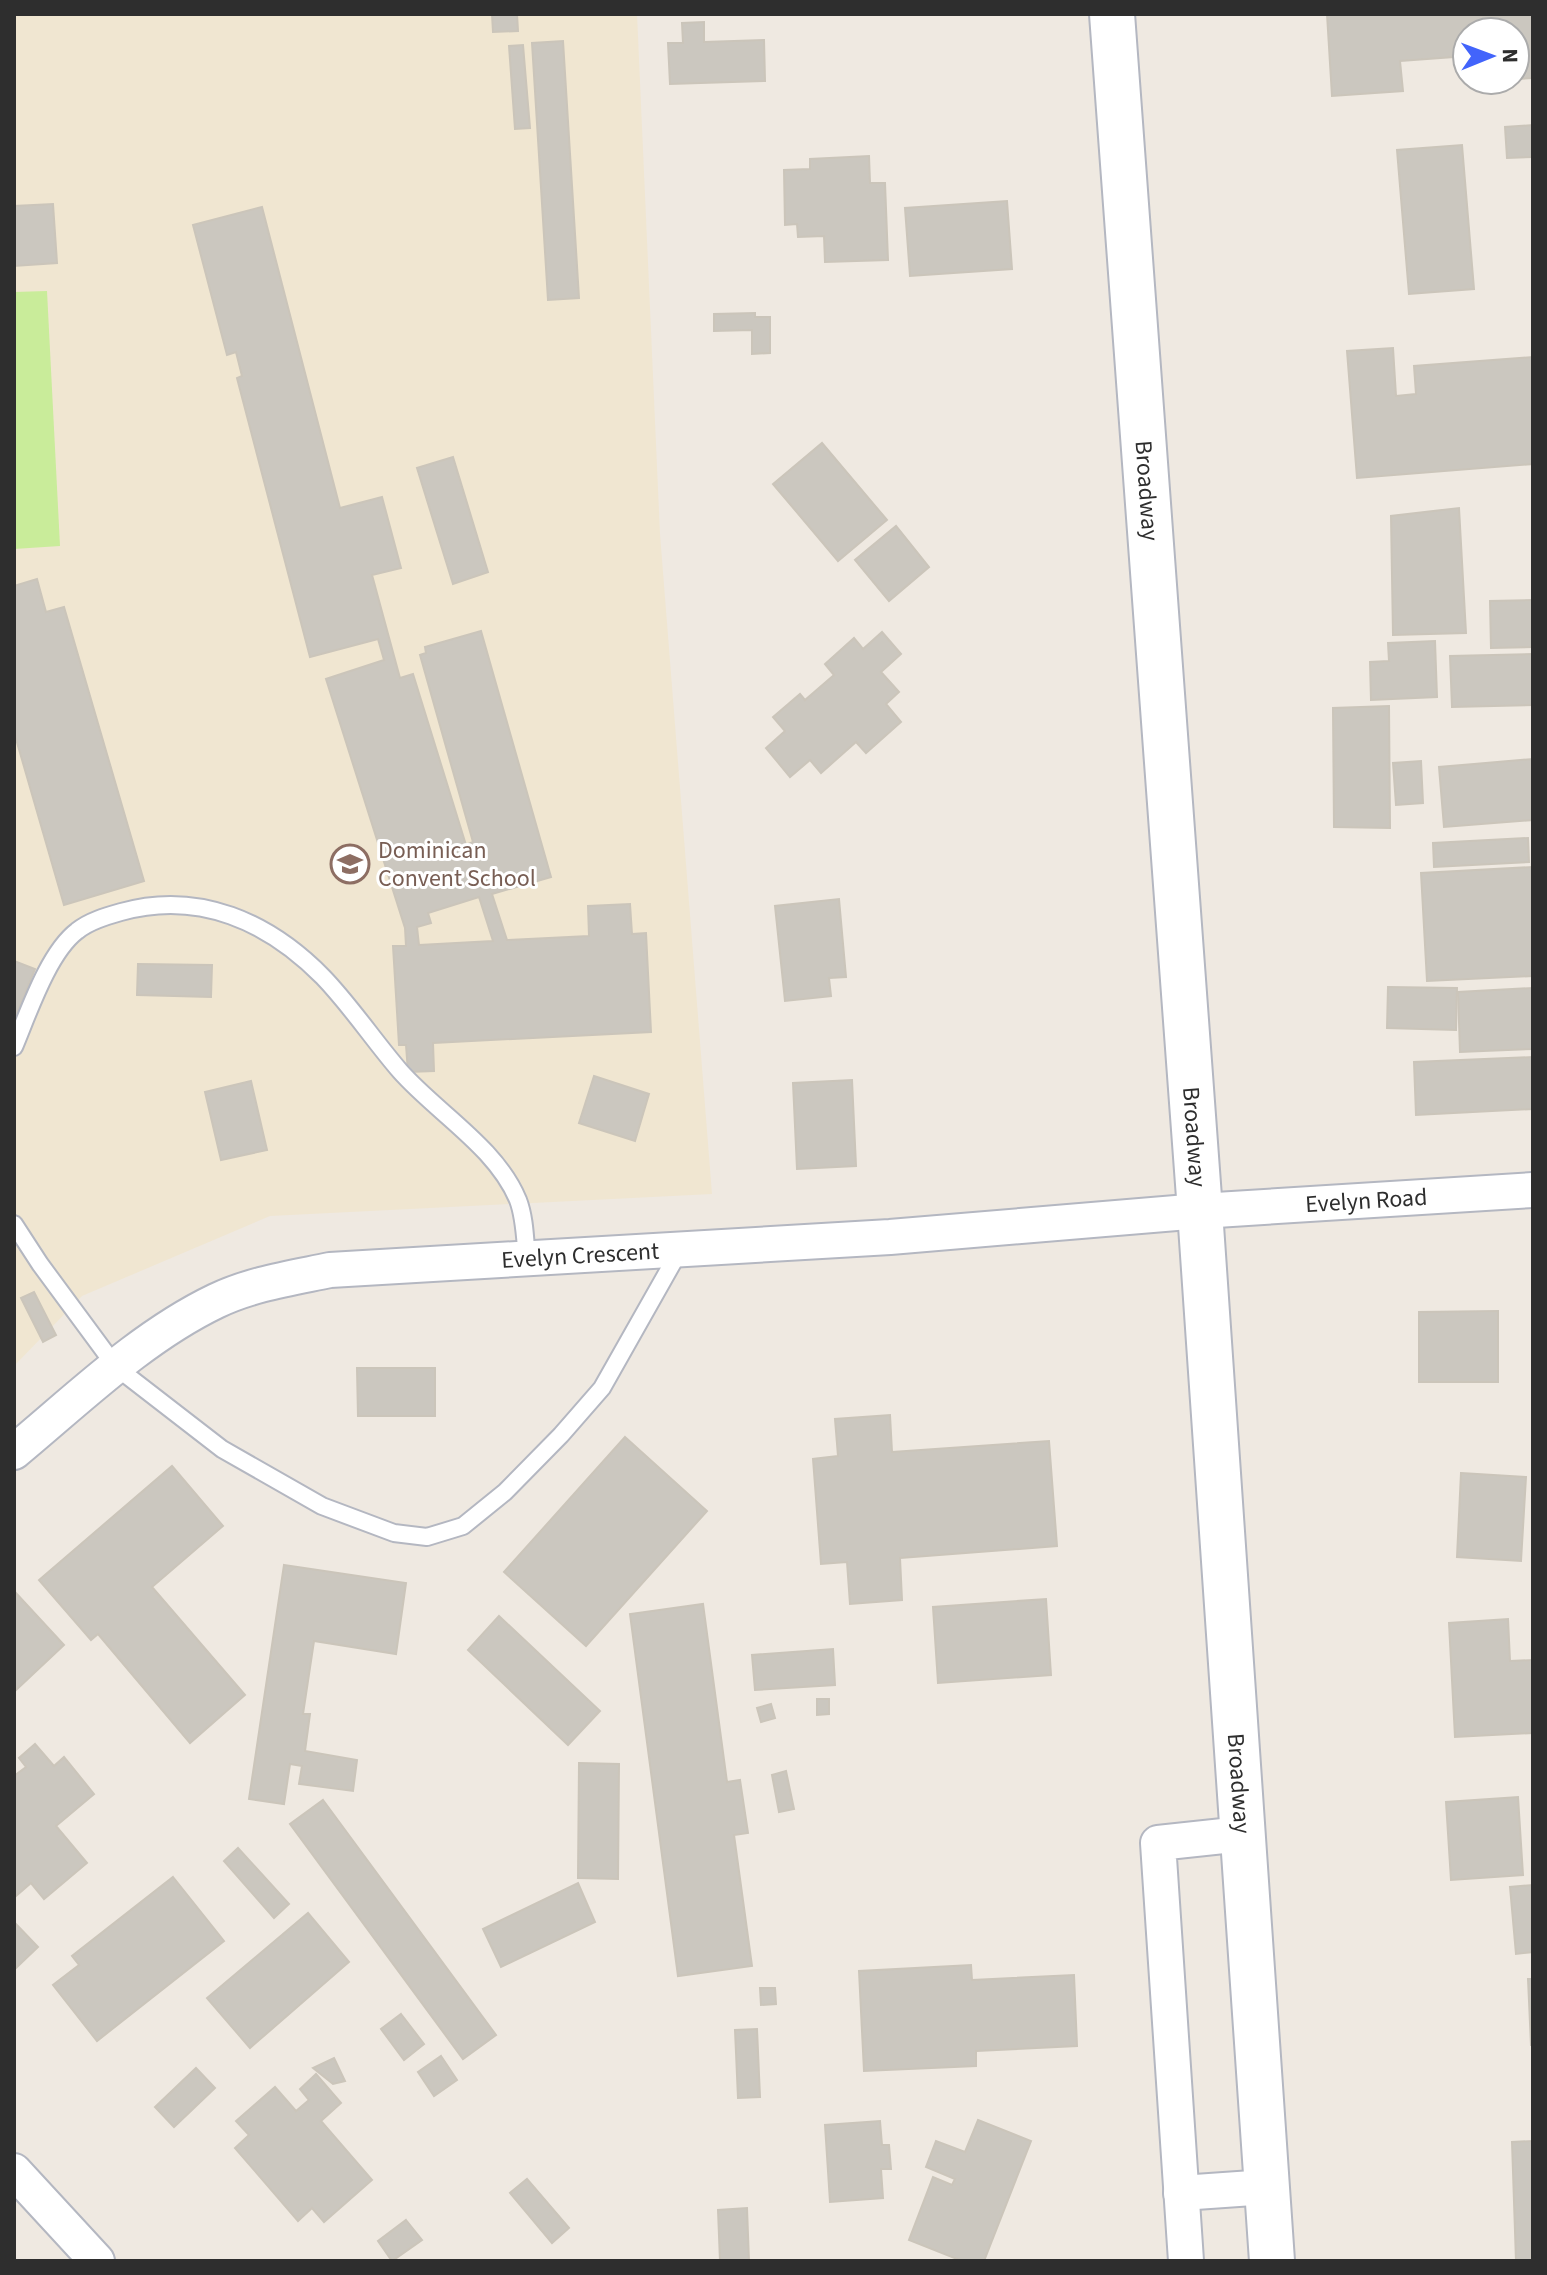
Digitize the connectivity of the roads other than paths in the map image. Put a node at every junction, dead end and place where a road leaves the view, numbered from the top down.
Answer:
1 (1112, 14) edge
2 (14, 1047) edge
3 (1533, 1190) edge
4 (1200, 1211) junction
5 (14, 1224) edge
6 (680, 1250) junction
7 (527, 1260) junction
8 (116, 1367) junction
9 (14, 1452) edge
10 (1242, 1834) junction
11 (14, 2171) edge
12 (1267, 2187) junction
13 (1181, 2193) junction
14 (97, 2261) edge
15 (1186, 2261) edge
16 (1272, 2261) edge

1 - 4 main road, Broadway
2 - 7 lane
3 - 4 street, Evelyn Road
4 - 6 street, Evelyn Crescent
4 - 10 main road, Broadway
5 - 8 lane
6 - 7 street, Evelyn Crescent
6 - 8 lane
7 - 8 street, Evelyn Crescent
8 - 9 street, Evelyn Crescent
10 - 12 main road, Broadway
10 - 13 street
11 - 14 street
12 - 13 street
12 - 16 main road, Broadway
13 - 15 street

